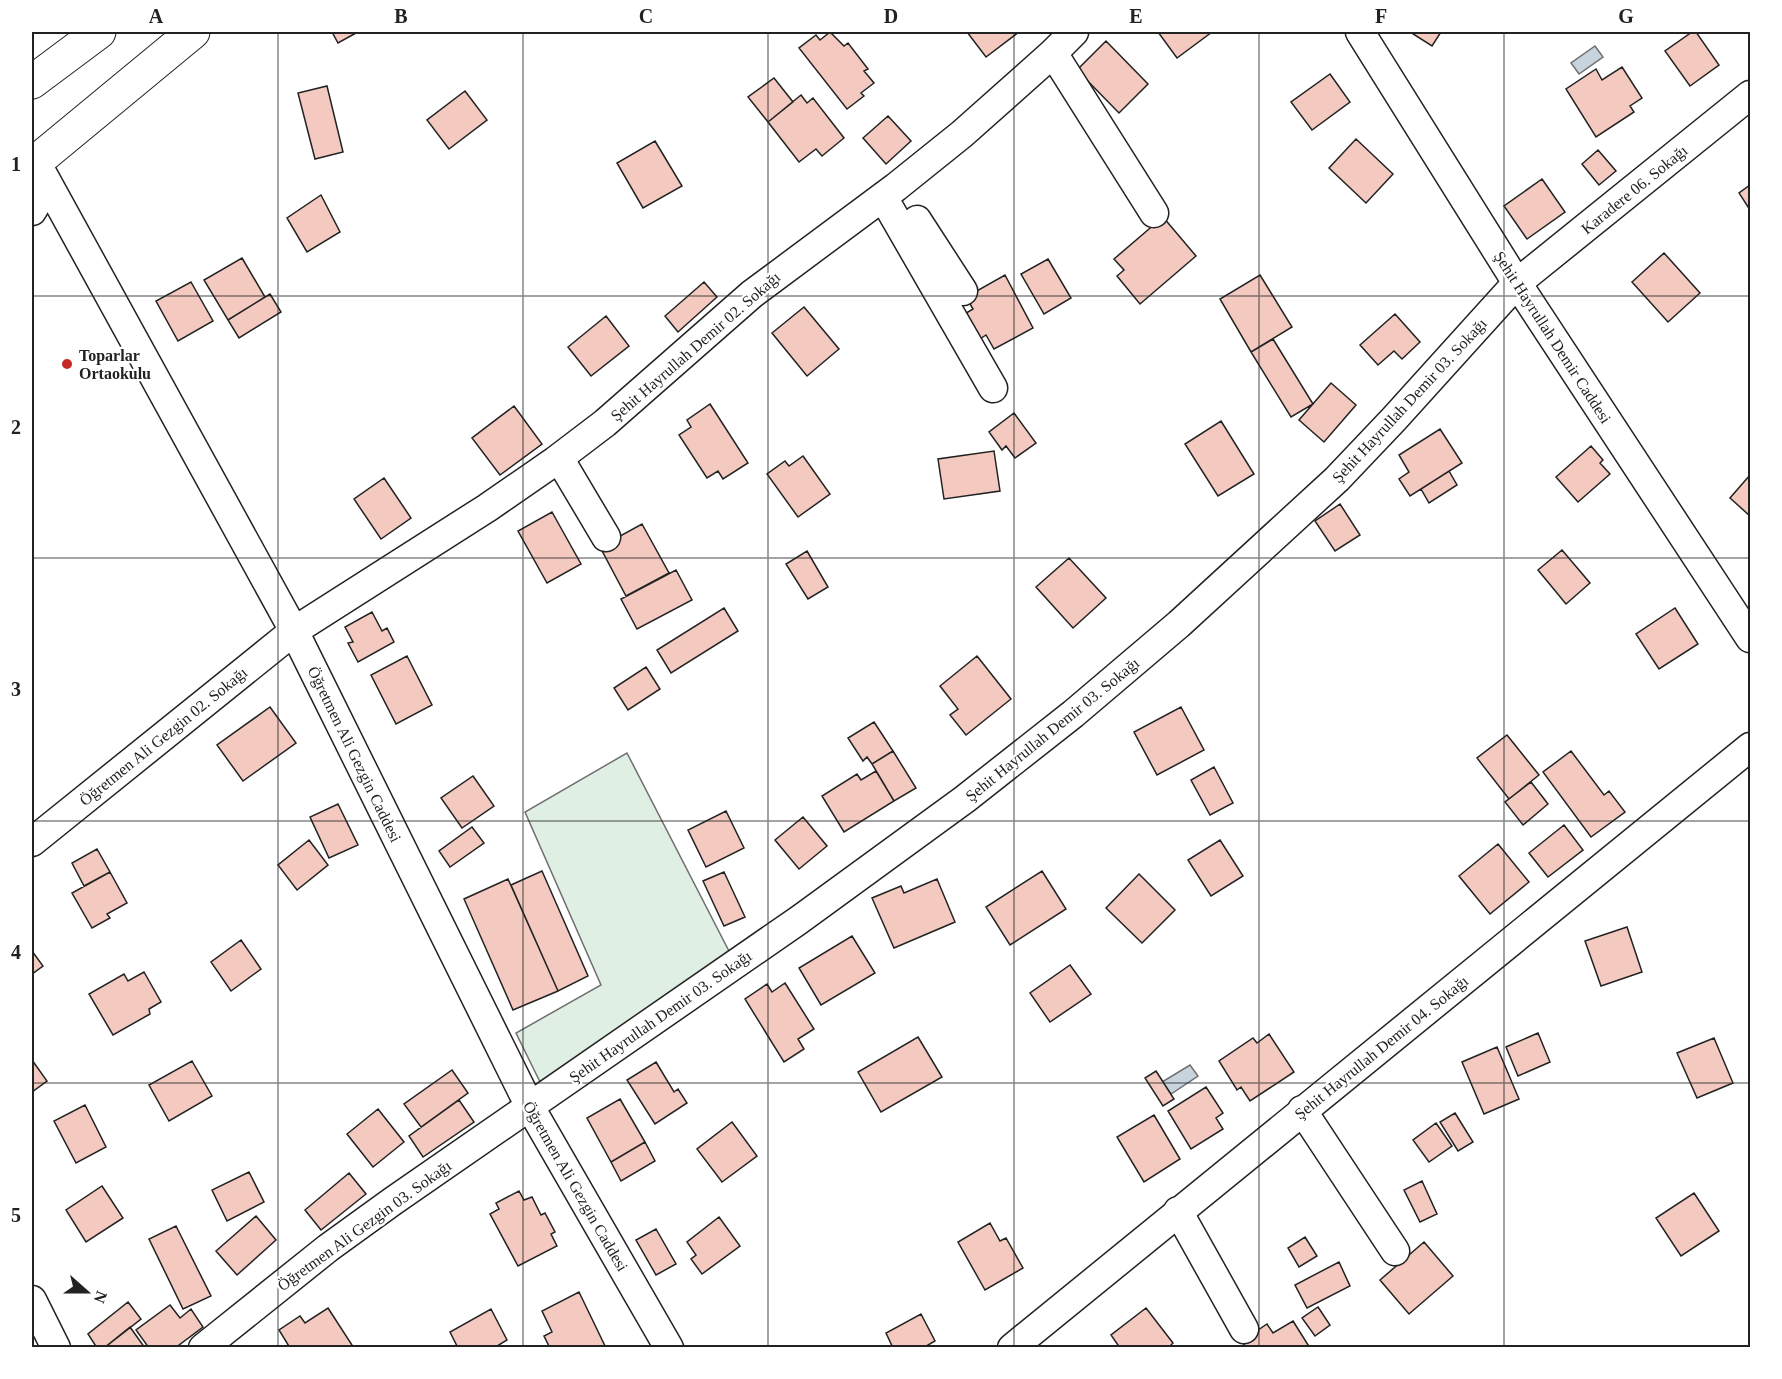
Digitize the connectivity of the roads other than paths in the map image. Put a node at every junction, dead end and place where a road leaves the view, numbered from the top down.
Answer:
1 (99, 32) edge
2 (193, 32) edge
3 (1074, 32) edge
4 (1360, 32) edge
5 (1053, 53) junction
6 (32, 82) edge
7 (1750, 95) edge
8 (38, 170) edge
9 (890, 192) junction
10 (32, 211) edge
11 (1154, 213) dead end
12 (1517, 283) junction
13 (963, 291) dead end
14 (993, 388) dead end
15 (559, 459) junction
16 (606, 537) dead end
17 (294, 631) junction
18 (1750, 638) edge
19 (1750, 747) edge
20 (32, 842) edge
21 (530, 1107) junction
22 (1302, 1110) junction
23 (1178, 1211) junction
24 (1395, 1251) dead end
25 (32, 1300) edge
26 (1244, 1329) dead end
27 (56, 1347) edge
28 (203, 1347) edge
29 (669, 1347) edge
30 (1012, 1347) edge

1 - 6 highway
2 - 8 highway
3 - 5 street, Şehit Hayrullah Demir 02. Sokağı
4 - 12 street, Şehit Hayrullah Demir Caddesi
5 - 9 street, Şehit Hayrullah Demir 02. Sokağı
5 - 11 street
7 - 12 street, Karadere 06. Sokağı
8 - 10 street
8 - 17 street, Öğretmen Ali Gezgin Caddesi
9 - 13 street
9 - 14 street
9 - 15 street, Şehit Hayrullah Demir 02. Sokağı
12 - 18 street, Şehit Hayrullah Demir Caddesi
12 - 21 street, Şehit Hayrullah Demir 03. Sokağı
15 - 16 street
15 - 17 street, Şehit Hayrullah Demir 02. Sokağı
17 - 20 street, Öğretmen Ali Gezgin 02. Sokağı
17 - 21 street, Öğretmen Ali Gezgin Caddesi
19 - 22 street, Şehit Hayrullah Demir 04. Sokağı
21 - 28 street, Öğretmen Ali Gezgin 03. Sokağı
21 - 29 street, Öğretmen Ali Gezgin Caddesi
22 - 23 street, Şehit Hayrullah Demir 04. Sokağı
22 - 24 street
23 - 26 street
23 - 30 street, Şehit Hayrullah Demir 04. Sokağı
25 - 27 street

